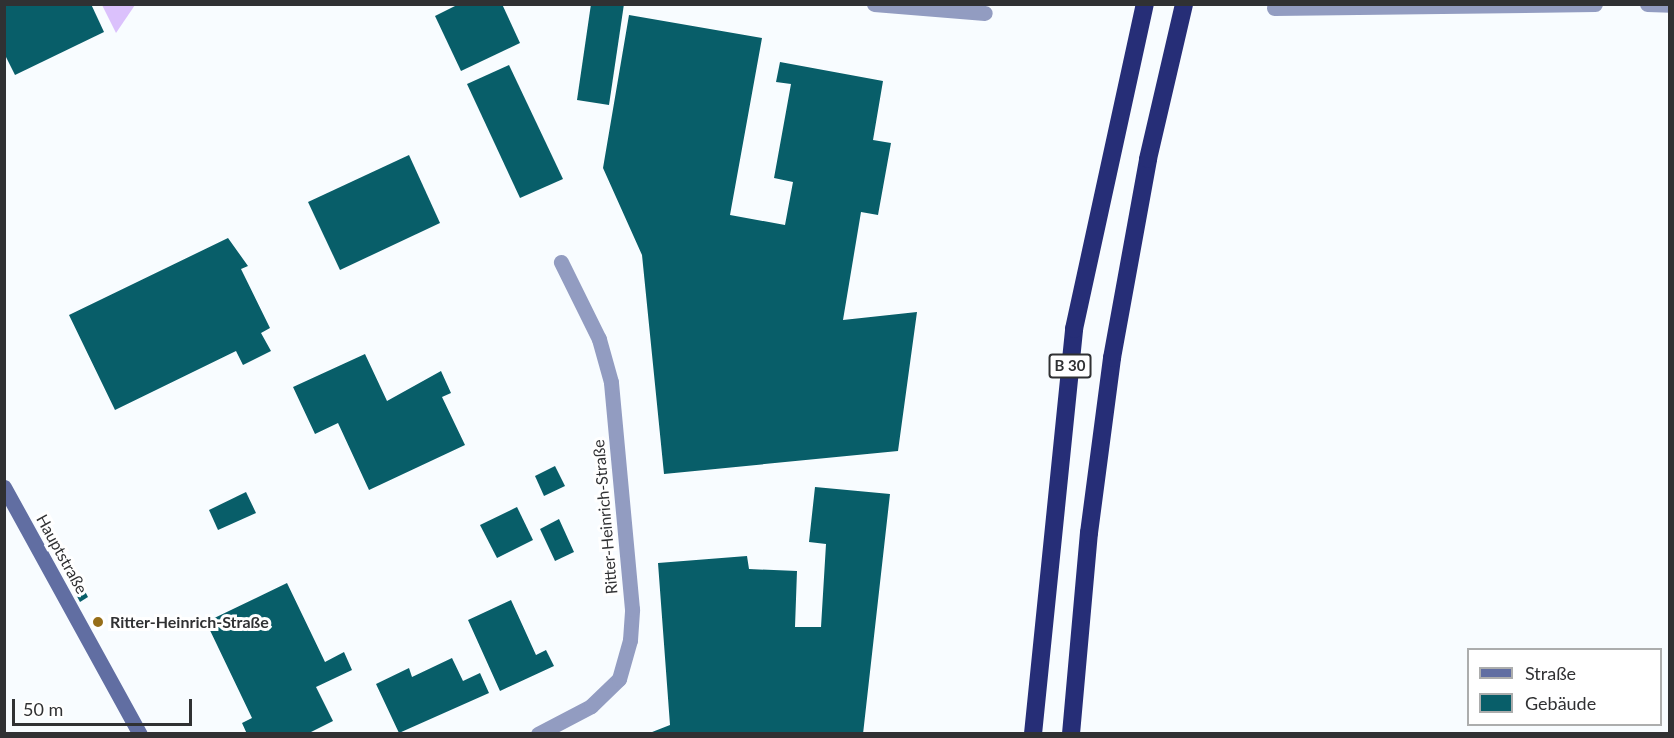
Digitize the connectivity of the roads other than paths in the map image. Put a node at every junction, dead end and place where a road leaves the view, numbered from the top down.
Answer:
1 (874, 4) edge
2 (1145, 4) edge
3 (1184, 4) edge
4 (1595, 4) edge
5 (1647, 4) edge
6 (1670, 5) edge
7 (1274, 8) dead end
8 (985, 13) dead end
9 (561, 262) dead end
10 (4, 487) edge
11 (140, 734) edge
12 (538, 734) edge
13 (1033, 734) edge
14 (1071, 734) edge

1 - 8 street
2 - 13 highway, B 30
3 - 14 highway, B 30
4 - 7 street
5 - 6 street
9 - 12 street, Ritter-Heinrich-Straße
10 - 11 main road, Hauptstraße

